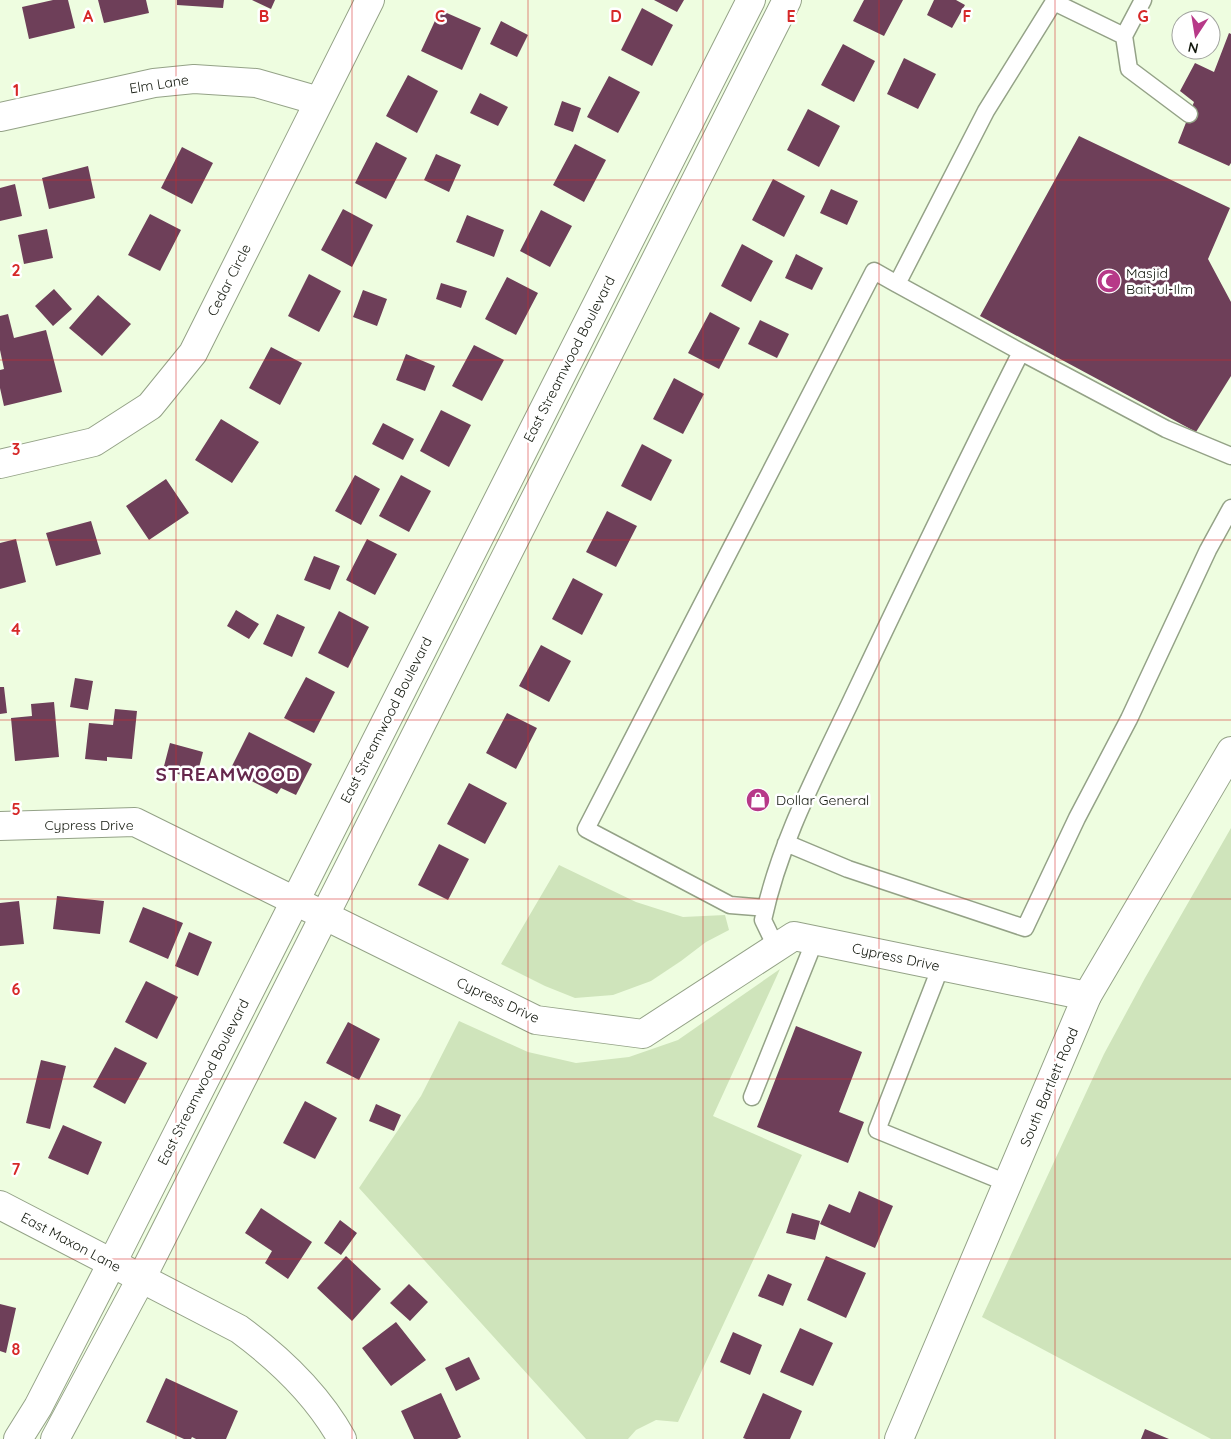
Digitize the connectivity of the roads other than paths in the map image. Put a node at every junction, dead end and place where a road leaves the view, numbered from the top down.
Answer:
1 (370, 0) edge
2 (751, 0) edge
3 (788, 0) edge
4 (1143, 0) edge
5 (1055, 1) edge
6 (1124, 36) junction
7 (319, 101) junction
8 (1189, 114) dead end
9 (0, 117) edge
10 (897, 284) junction
11 (1021, 352) junction
12 (1231, 456) edge
13 (0, 464) edge
14 (1231, 508) edge
15 (1231, 751) edge
16 (0, 826) edge
17 (786, 843) junction
18 (294, 901) junction
19 (766, 908) junction
20 (324, 916) junction
21 (815, 940) junction
22 (776, 948) junction
23 (941, 966) junction
24 (1087, 996) junction
25 (752, 1097) dead end
26 (1008, 1184) junction
27 (0, 1205) edge
28 (112, 1263) junction
29 (141, 1278) junction
30 (18, 1439) edge
31 (56, 1439) edge
32 (342, 1439) edge
33 (899, 1439) edge

1 - 7 street, Cedar Circle
2 - 18 street, East Streamwood Boulevard
3 - 20 street
4 - 6 lane
5 - 6 lane
5 - 10 lane
6 - 8 lane
7 - 9 street, Elm Lane
7 - 13 street, Cedar Circle
10 - 11 lane
10 - 19 lane
11 - 12 lane
11 - 17 lane
14 - 17 lane
15 - 24 street, South Bartlett Road
16 - 18 street, Cypress Drive
17 - 19 lane
18 - 20 street, Cypress Drive
18 - 28 street, East Streamwood Boulevard
19 - 22 lane
20 - 22 street, Cypress Drive
20 - 29 street
21 - 22 street, Cypress Drive
21 - 23 street, Cypress Drive
21 - 25 lane
23 - 24 street, Cypress Drive
23 - 26 lane
24 - 26 street, South Bartlett Road
26 - 33 street, South Bartlett Road
27 - 28 street, East Maxon Lane
28 - 29 street, East Maxon Lane
28 - 30 street, East Streamwood Boulevard
29 - 31 street
29 - 32 street, East Maxon Lane

